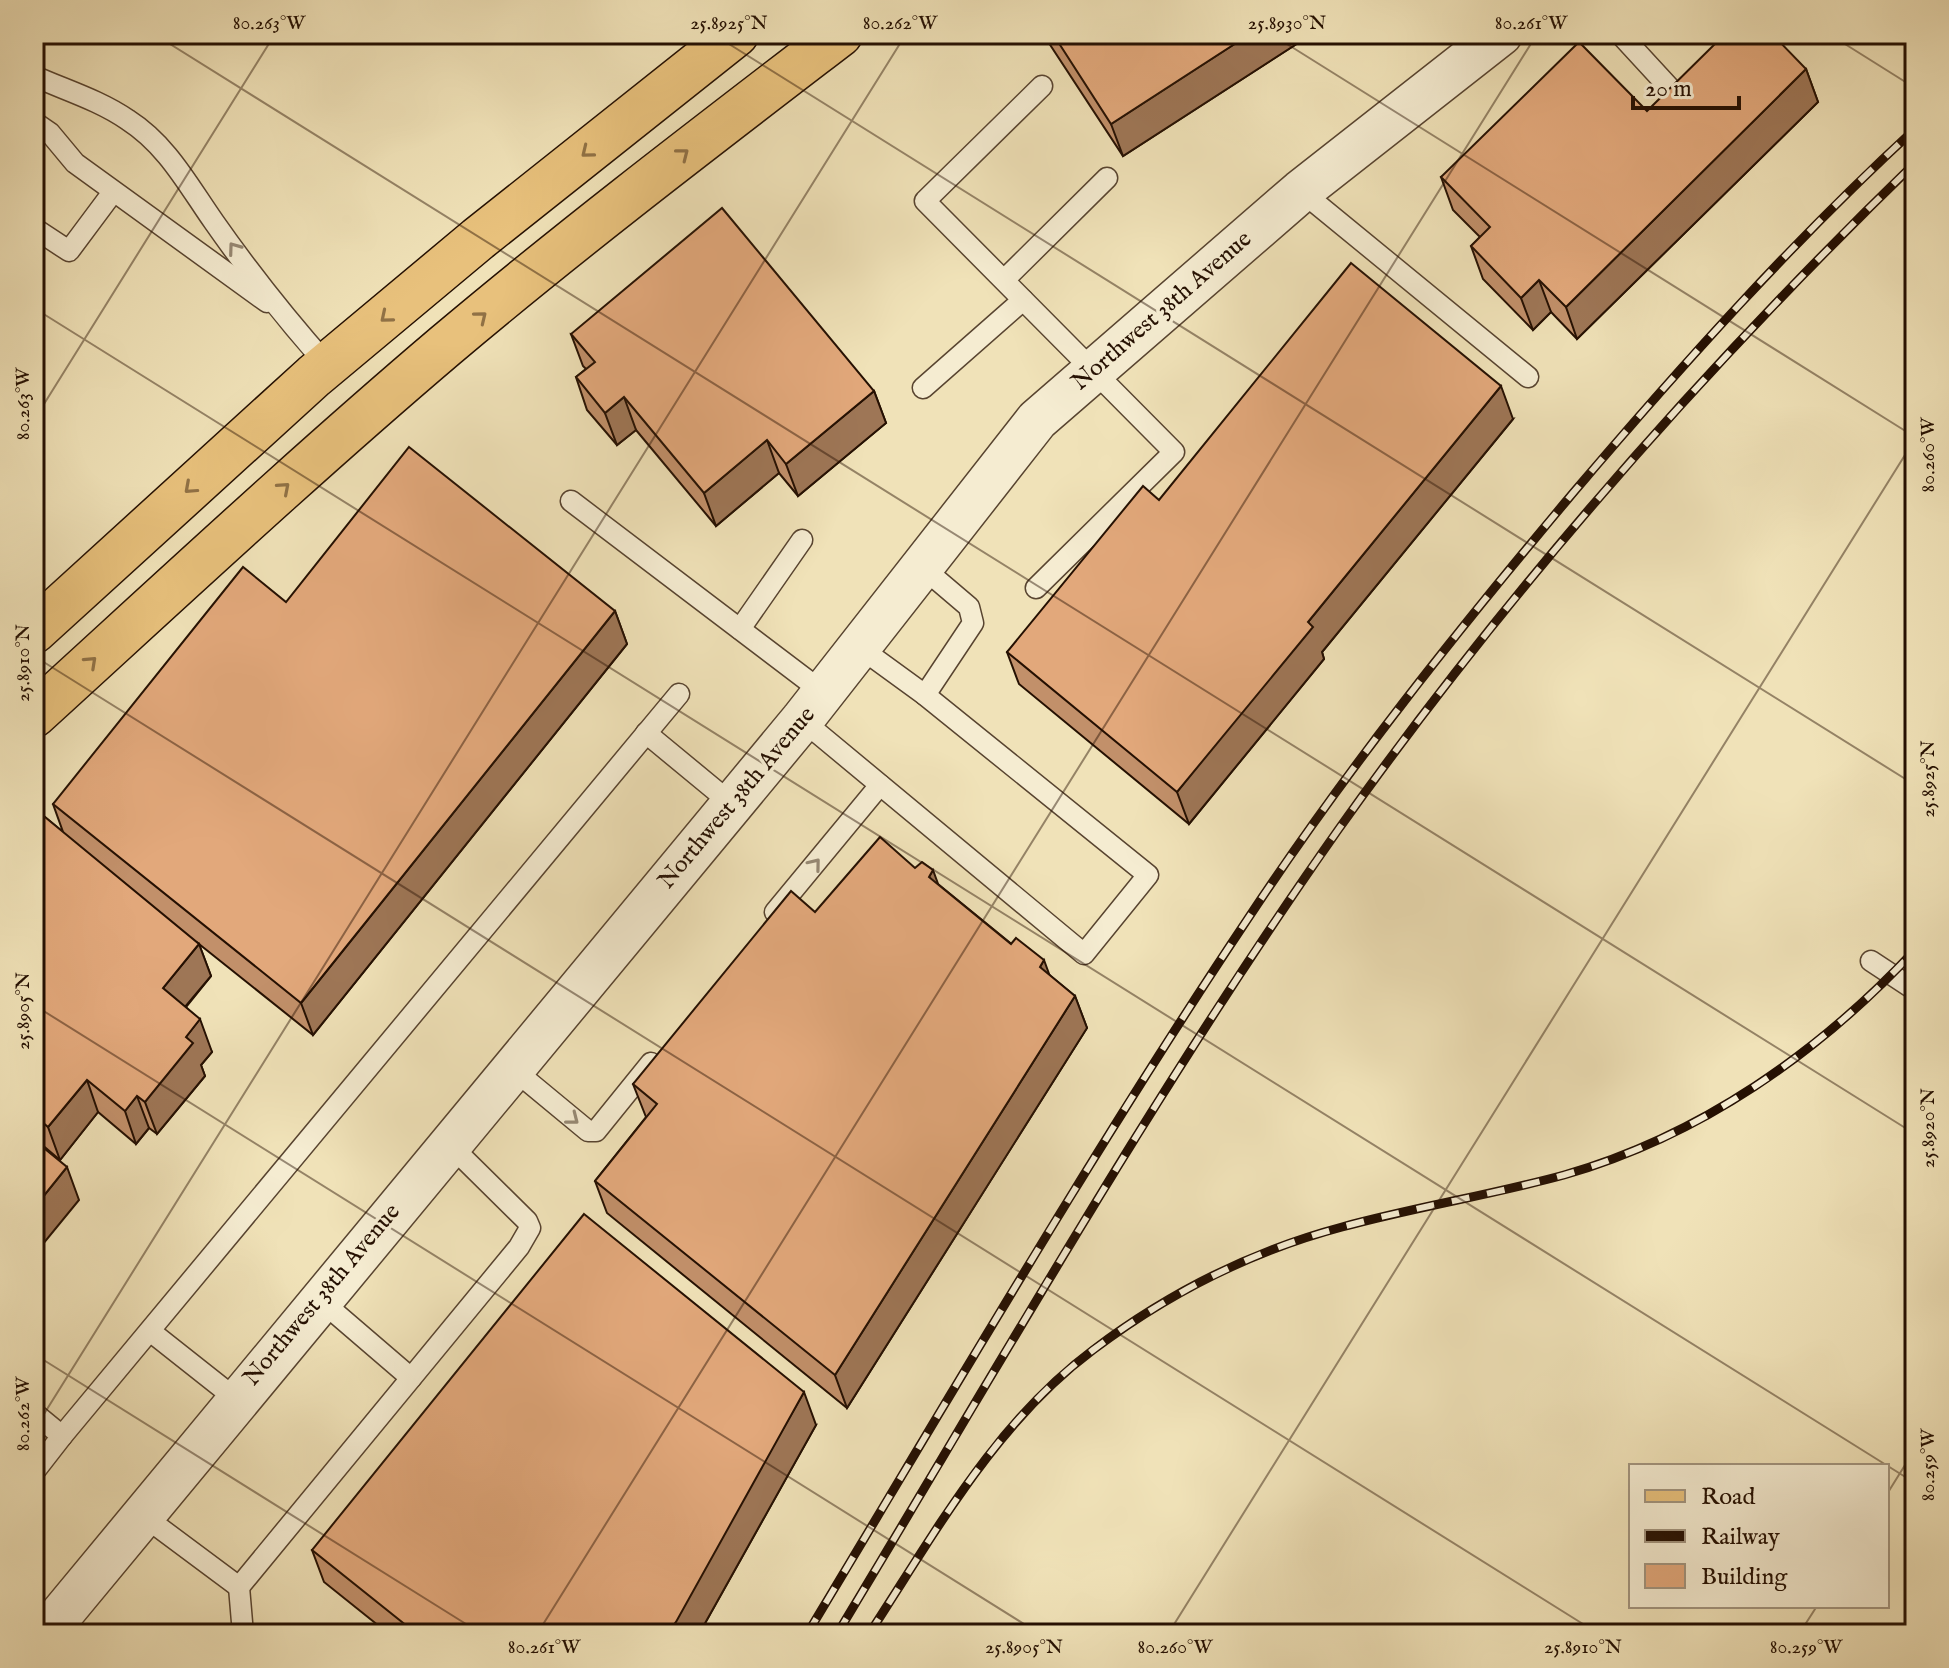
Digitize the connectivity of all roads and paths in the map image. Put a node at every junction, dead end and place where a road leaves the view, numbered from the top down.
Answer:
1 (736, 34) edge
2 (840, 34) edge
3 (1501, 34) edge
4 (1620, 34) edge
5 (34, 76) edge
6 (1042, 86) dead end
7 (1678, 97) edge
8 (34, 122) edge
9 (1107, 178) dead end
10 (1301, 191) junction
11 (113, 192) junction
12 (34, 228) edge
13 (1004, 280) junction
14 (1023, 300) junction
15 (280, 311) junction
16 (328, 366) junction
17 (1093, 370) junction
18 (1528, 377) dead end
19 (923, 388) dead end
20 (571, 501) dead end
21 (802, 540) dead end
22 (922, 567) junction
23 (1036, 588) dead end
24 (740, 629) junction
25 (34, 631) edge
26 (859, 647) junction
27 (679, 694) dead end
28 (925, 695) junction
29 (813, 706) junction
30 (34, 715) edge
31 (646, 733) junction
32 (880, 785) junction
33 (732, 804) junction
34 (758, 933) edge
35 (1871, 961) dead end
36 (1915, 990) edge
37 (667, 1044) edge
38 (513, 1069) junction
39 (449, 1144) junction
40 (319, 1299) junction
41 (150, 1331) junction
42 (411, 1378) junction
43 (236, 1399) junction
44 (34, 1413) edge
45 (62, 1436) junction
46 (34, 1472) edge
47 (145, 1517) junction
48 (239, 1587) junction
49 (45, 1634) edge
50 (243, 1634) edge

1 -> 16 main road
30 -> 2 main road
3 - 10 street, Northwest 38th Avenue
4 - 7 lane
15 -> 5 lane
6 - 13 lane
8 - 11 lane
9 - 13 lane
10 - 17 street, Northwest 38th Avenue
10 - 18 lane
11 - 12 lane
11 - 15 lane
13 - 14 lane
14 - 17 lane
14 - 19 lane
15 - 16 lane
16 -> 25 main road
17 - 22 street, Northwest 38th Avenue
17 - 23 lane
20 - 24 lane
21 - 24 lane
22 - 26 street, Northwest 38th Avenue
22 - 28 lane
24 - 29 lane
26 - 28 lane
26 - 29 street, Northwest 38th Avenue
27 - 31 lane
28 - 32 lane
29 - 32 lane
29 - 33 street, Northwest 38th Avenue
31 - 33 lane
31 - 41 lane
34 -> 32 lane
33 - 38 street, Northwest 38th Avenue
35 - 36 lane
38 -> 37 lane
38 - 39 street, Northwest 38th Avenue
39 - 40 street, Northwest 38th Avenue
39 - 42 lane
40 - 42 lane
40 - 43 street, Northwest 38th Avenue
41 - 43 lane
41 - 45 lane
42 - 48 lane
43 - 47 street, Northwest 38th Avenue
44 - 45 lane
45 - 46 lane
47 - 48 lane
47 - 49 street, Northwest 38th Avenue
48 - 50 lane

